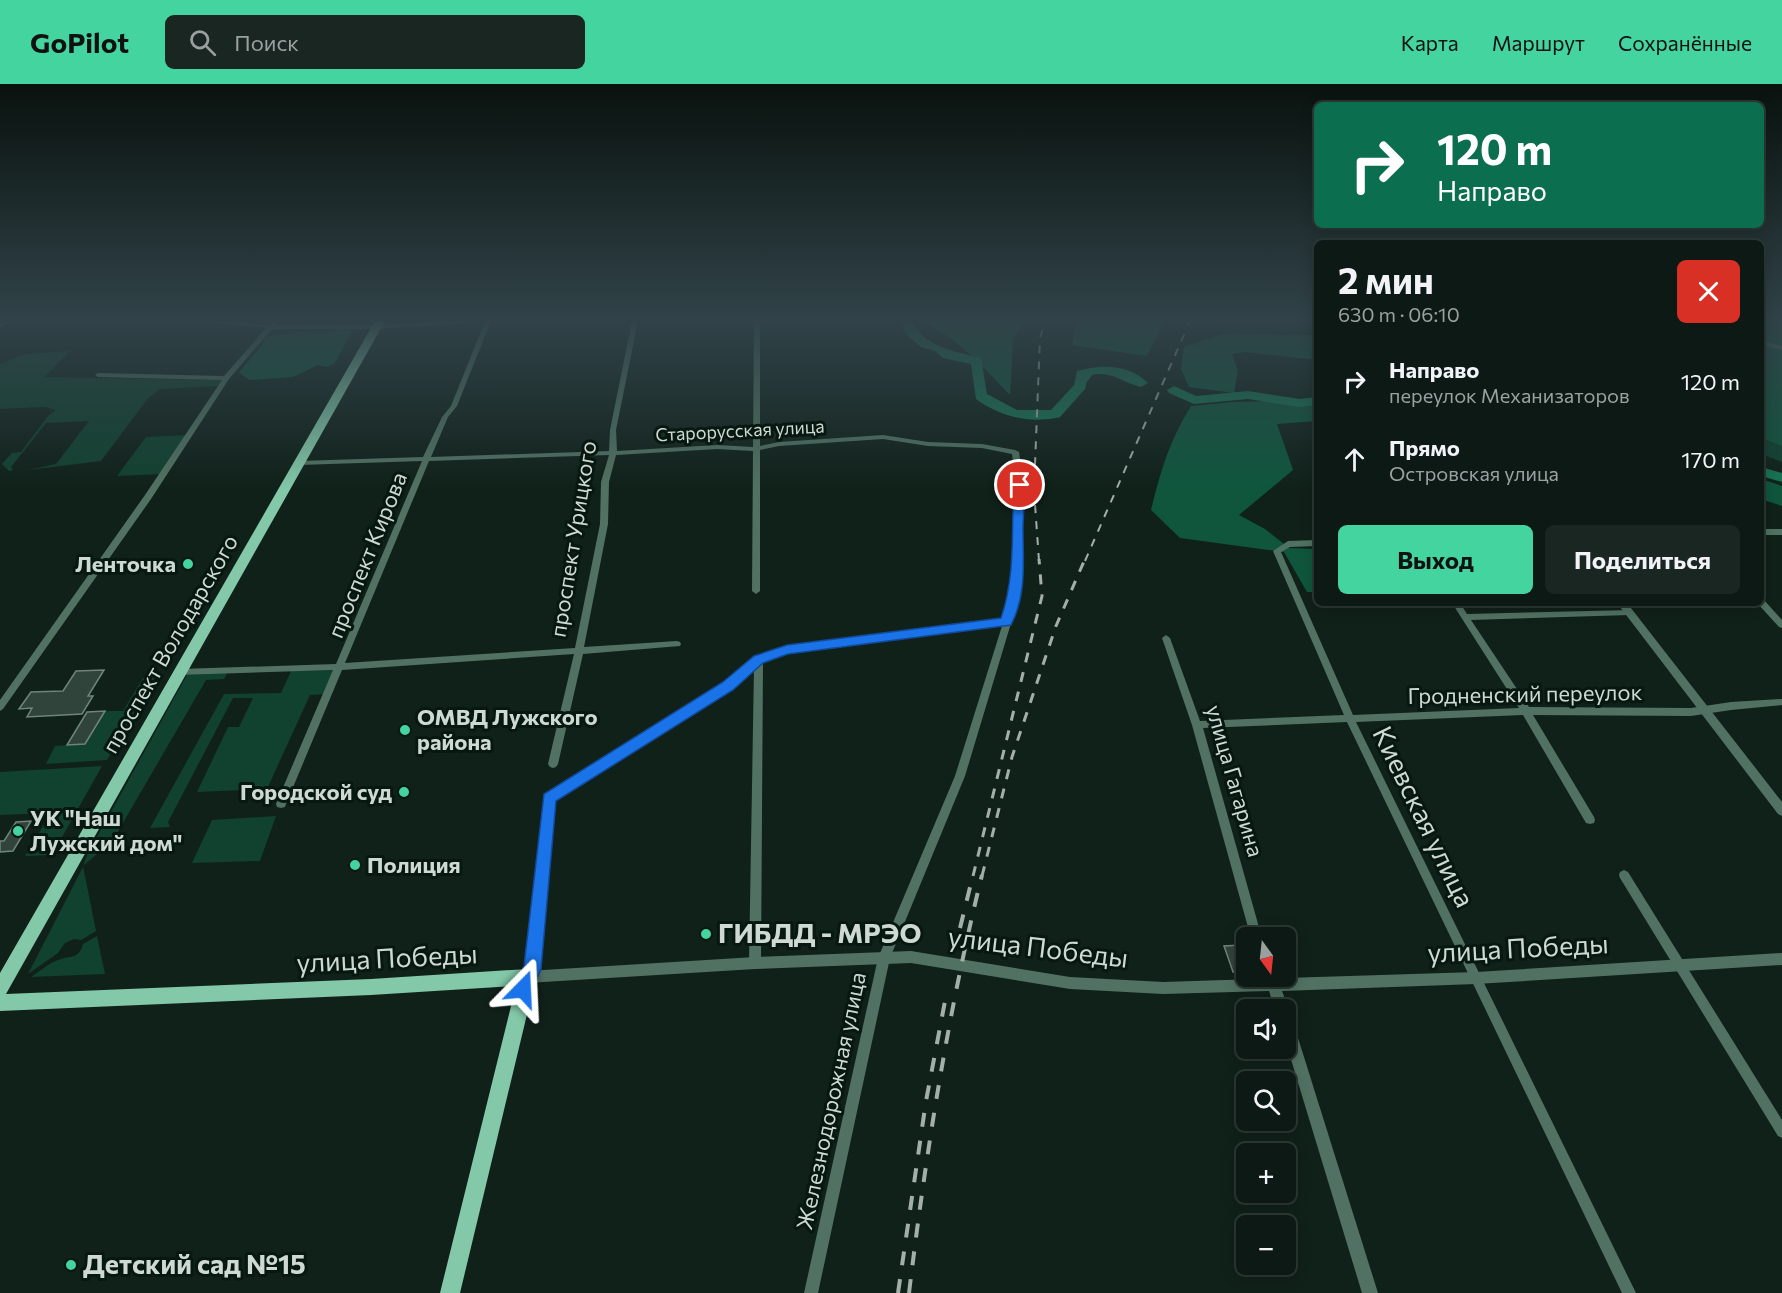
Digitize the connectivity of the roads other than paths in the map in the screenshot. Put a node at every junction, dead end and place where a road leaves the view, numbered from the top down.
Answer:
1 (201, 377) edge
2 (348, 377) edge
3 (465, 377) edge
4 (624, 377) edge
5 (757, 377) edge
6 (226, 378) joint
7 (928, 444) joint
8 (756, 449) junction
9 (613, 453) junction
10 (427, 457) junction
11 (299, 463) junction
12 (1764, 532) edge
13 (1782, 532) edge
14 (1314, 543) edge
15 (756, 591) dead end
16 (1764, 605) edge
17 (1458, 606) edge
18 (1625, 607) edge
19 (1465, 617) junction
20 (1006, 622) junction
21 (1782, 626) edge
22 (1166, 638) dead end
23 (677, 644) dead end
24 (579, 652) junction
25 (759, 659) junction
26 (340, 667) junction
27 (180, 672) junction
28 (1782, 702) edge
29 (0, 706) edge
30 (1704, 710) junction
31 (1526, 711) junction
32 (1349, 717) junction
33 (1197, 725) junction
34 (552, 764) dead end
35 (281, 804) dead end
36 (1782, 811) edge
37 (1590, 820) dead end
38 (1624, 875) dead end
39 (1254, 927) edge
40 (884, 958) junction
41 (1782, 959) edge
42 (755, 963) junction
43 (1677, 966) junction
44 (527, 977) junction
45 (1476, 978) junction
46 (1296, 981) edge
47 (1236, 983) edge
48 (0, 989) edge
49 (0, 1003) edge
50 (1296, 1054) edge
51 (1782, 1132) edge
52 (450, 1293) edge
53 (811, 1293) edge
54 (1370, 1293) edge
55 (1629, 1293) edge

1 - 6 street
2 - 11 main road, проспект Володарского
3 - 10 street, проспект Кирова
4 - 9 street, проспект Урицкого
5 - 8 street
6 - 29 street
7 - 8 street, Старорусская улица
7 - 20 street, Железнодорожная улица
8 - 9 street, Старорусская улица
8 - 15 street
9 - 10 street, Старорусская улица
9 - 24 street, проспект Урицкого
10 - 11 street, Старорусская улица
10 - 26 street, проспект Кирова
11 - 27 main road, проспект Володарского
12 - 13 street
14 - 32 street, Киевская улица
16 - 21 street
17 - 19 street
18 - 19 street
18 - 30 street
19 - 31 street
20 - 25 street
20 - 40 street, Железнодорожная улица
22 - 33 street, улица Гагарина
23 - 24 street
24 - 26 street
24 - 34 street, проспект Урицкого
25 - 42 street
25 - 44 street
26 - 27 street
26 - 35 street, проспект Кирова
27 - 48 main road, проспект Володарского
28 - 30 street, Гродненский переулок
30 - 31 street, Гродненский переулок
30 - 36 street
31 - 32 street, Гродненский переулок
31 - 37 street
32 - 33 street, Гродненский переулок
32 - 45 street, Киевская улица
33 - 39 street, улица Гагарина
38 - 43 street
40 - 42 street, улица Победы
40 - 47 street, улица Победы
40 - 53 street, Железнодорожная улица
41 - 43 street, улица Победы
42 - 44 street, улица Победы
43 - 45 street, улица Победы
43 - 51 street
44 - 49 main road, улица Победы
44 - 52 main road
45 - 46 street, улица Победы
45 - 55 street, Киевская улица
50 - 54 street

